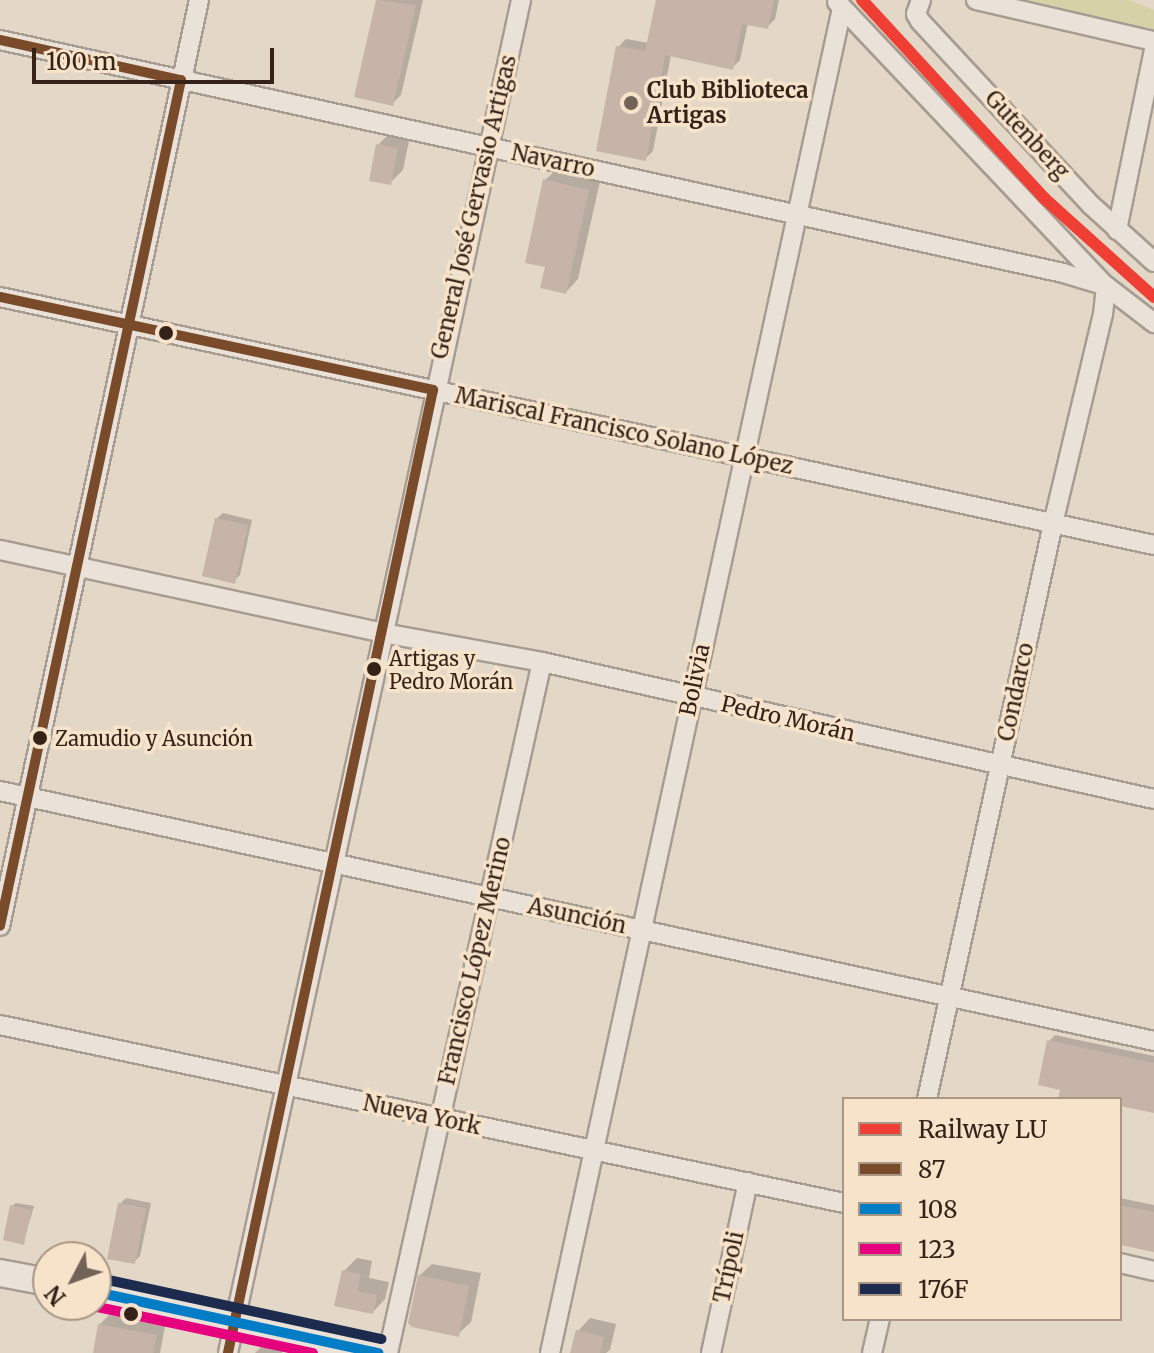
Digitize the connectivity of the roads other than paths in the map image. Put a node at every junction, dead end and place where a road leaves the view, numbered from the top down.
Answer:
1 (199, 0) edge
2 (521, 0) edge
3 (921, 0) edge
4 (976, 0) edge
5 (839, 4) edge
6 (0, 40) edge
7 (1154, 41) edge
8 (1154, 50) edge
9 (181, 80) junction
10 (488, 147) junction
11 (798, 215) junction
12 (1117, 230) junction
13 (1154, 262) edge
14 (1106, 286) junction
15 (0, 297) edge
16 (1154, 323) edge
17 (131, 325) junction
18 (433, 390) junction
19 (742, 457) junction
20 (1053, 524) junction
21 (1154, 545) edge
22 (0, 550) edge
23 (76, 566) junction
24 (383, 633) junction
25 (542, 662) junction
26 (692, 697) junction
27 (1000, 766) junction
28 (0, 791) edge
29 (26, 797) junction
30 (1154, 799) edge
31 (334, 863) junction
32 (490, 897) junction
33 (0, 926) edge
34 (641, 930) junction
35 (949, 997) junction
36 (0, 1025) edge
37 (1154, 1041) edge
38 (285, 1087) junction
39 (927, 1097) edge
40 (440, 1119) junction
41 (592, 1149) junction
42 (748, 1182) junction
43 (842, 1203) edge
44 (1122, 1263) edge
45 (1154, 1271) edge
46 (0, 1273) edge
47 (32, 1279) edge
48 (112, 1295) edge
49 (235, 1321) junction
50 (880, 1321) edge
51 (228, 1353) edge
52 (379, 1353) edge
53 (388, 1353) edge
54 (550, 1353) edge
55 (711, 1353) edge
56 (872, 1353) edge

1 - 9 street
2 - 10 street, General José Gervasio Artigas
3 - 12 street, Gutenberg
4 - 7 street
5 - 11 street, Bolivia
5 - 14 street
6 - 9 street, Navarro
8 - 12 street
9 - 10 street, Navarro
9 - 17 street
10 - 11 street, Navarro
10 - 18 street, General José Gervasio Artigas
11 - 14 street, Navarro
11 - 19 street, Bolivia
12 - 13 street, Gutenberg
14 - 16 street
14 - 20 street, Condarco
15 - 17 street, Mariscal Francisco Solano López
17 - 18 street, Mariscal Francisco Solano López
17 - 23 street
18 - 19 street, Mariscal Francisco Solano López
18 - 24 street, General José Gervasio Artigas
19 - 20 street, Mariscal Francisco Solano López
19 - 26 street, Bolivia
20 - 21 street, Mariscal Francisco Solano López
20 - 27 street, Condarco
22 - 23 street, Pedro Morán
23 - 24 street, Pedro Morán
23 - 29 street
24 - 25 street, Pedro Morán
24 - 31 street, General José Gervasio Artigas
25 - 26 street, Pedro Morán
25 - 32 street, Francisco López Merino
26 - 27 street, Pedro Morán
26 - 34 street, Bolivia
27 - 30 street, Pedro Morán
27 - 35 street, Condarco
28 - 29 street, Asunción
29 - 31 street, Asunción
29 - 33 street
31 - 32 street, Asunción
31 - 38 street, General José Gervasio Artigas
32 - 34 street, Asunción
32 - 40 street, Francisco López Merino
34 - 35 street, Asunción
34 - 41 street, Bolivia
35 - 37 street, Asunción
35 - 39 street, Condarco
36 - 38 street, Nueva York
38 - 40 street, Nueva York
38 - 49 street, General José Gervasio Artigas
40 - 41 street, Nueva York
40 - 53 street, Francisco López Merino
41 - 42 street, Nueva York
41 - 54 street, Bolivia
42 - 43 street, Nueva York
42 - 55 street, Trípoli
44 - 45 street
46 - 47 main road
48 - 49 main road
49 - 51 street, General José Gervasio Artigas
49 - 52 main road
50 - 56 street

